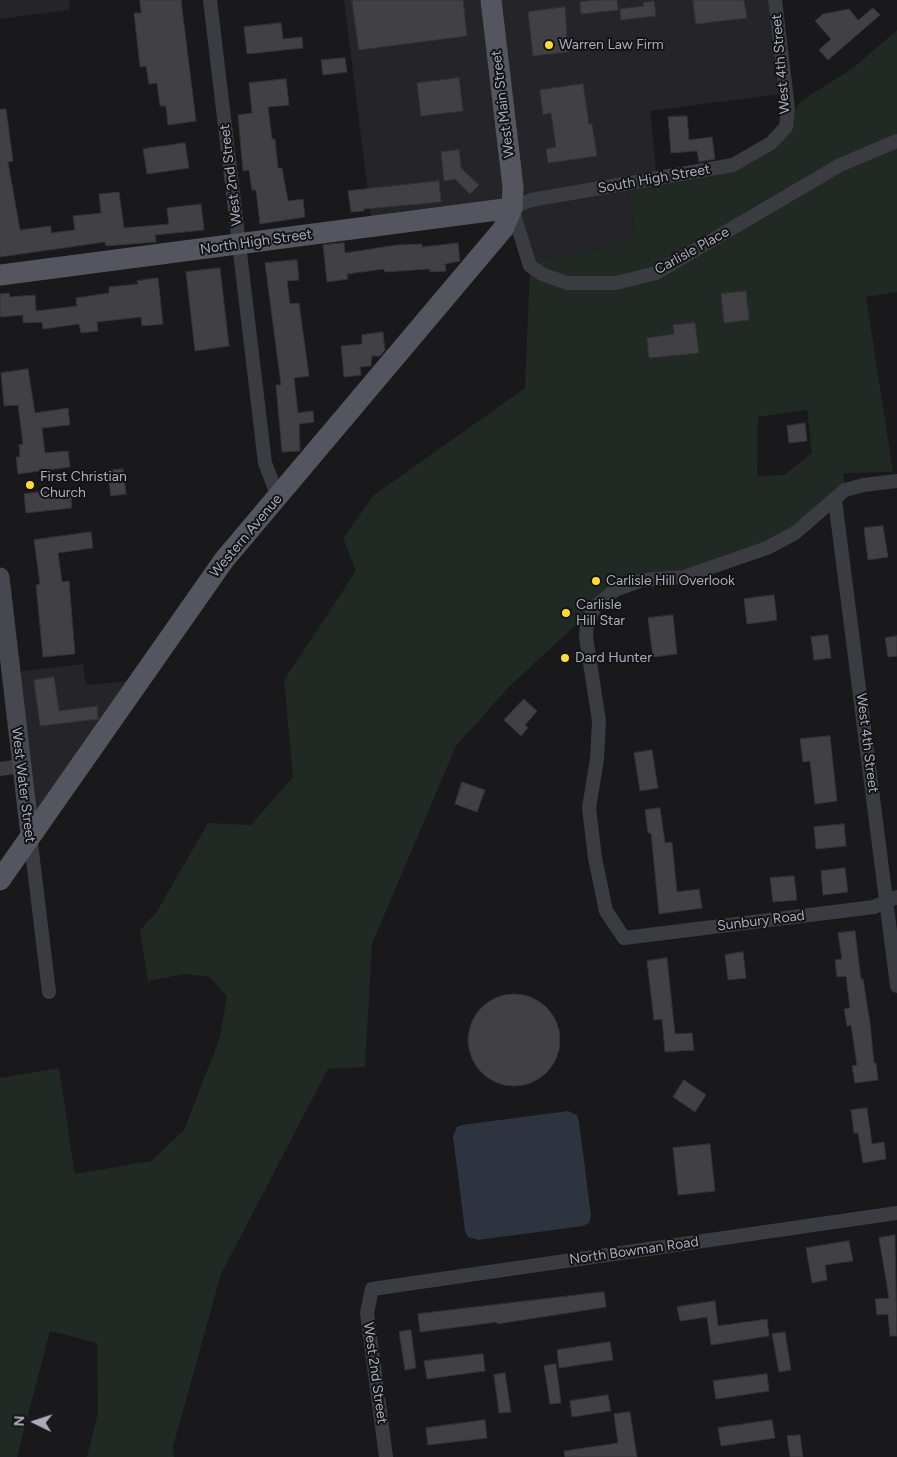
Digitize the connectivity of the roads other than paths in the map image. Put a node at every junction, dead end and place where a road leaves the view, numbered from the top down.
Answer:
1 (210, 0) edge
2 (491, 0) edge
3 (775, 0) edge
4 (786, 127) joint
5 (897, 141) edge
6 (512, 208) junction
7 (240, 245) junction
8 (0, 275) edge
9 (897, 482) edge
10 (278, 497) junction
11 (834, 500) junction
12 (0, 577) edge
13 (20, 766) junction
14 (0, 769) edge
15 (30, 835) junction
16 (0, 880) edge
17 (892, 899) edge
18 (897, 986) edge
19 (49, 992) dead end
20 (897, 1213) edge
21 (372, 1289) joint
22 (386, 1457) edge

1 - 7 street, West 2nd Street
2 - 6 main road, West Main Street
3 - 4 street, West 4th Street
4 - 6 street, South High Street
5 - 6 street, Carlisle Place
6 - 7 main road, North High Street
6 - 10 main road, Western Avenue
7 - 8 main road, North High Street
7 - 10 street, West 2nd Street
9 - 11 street
10 - 15 main road, Western Avenue
11 - 17 street, West 4th Street
11 - 17 street, Sunbury Road
12 - 13 street, West Water Street
13 - 14 street
13 - 15 street, West Water Street
15 - 16 main road, Western Avenue
15 - 19 street, West Water Street
17 - 18 street, West 4th Street
20 - 21 street, North Bowman Road
21 - 22 street, West 2nd Street

